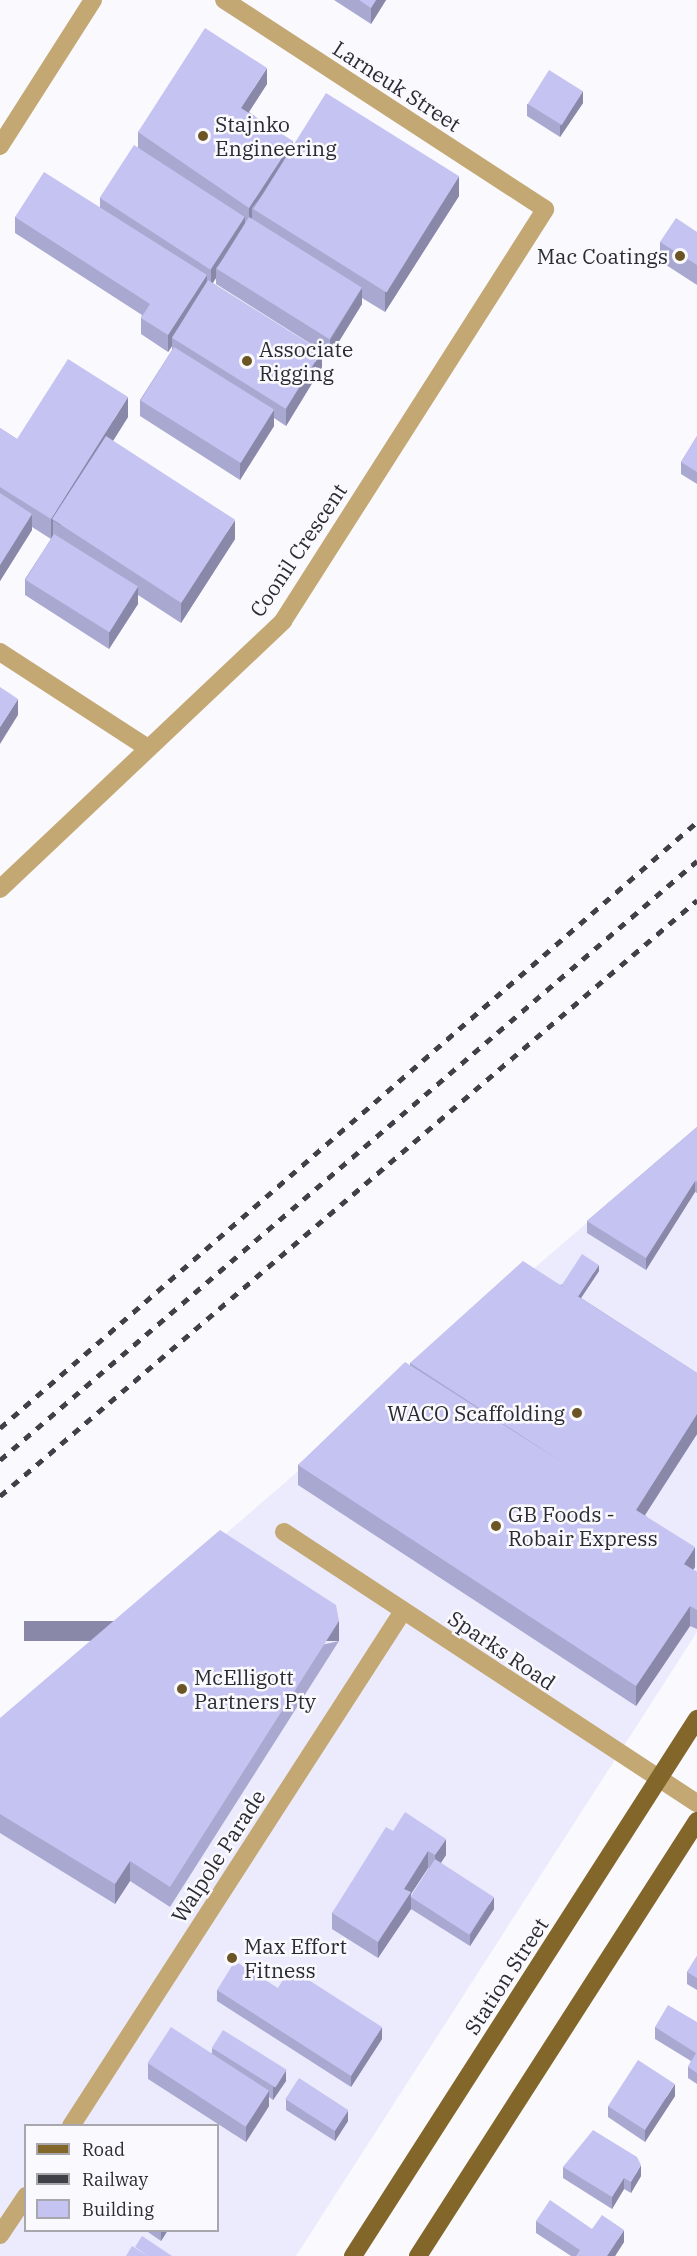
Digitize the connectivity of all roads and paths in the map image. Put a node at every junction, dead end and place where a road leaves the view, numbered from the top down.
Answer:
1 (93, 0) edge
2 (224, 0) edge
3 (0, 146) edge
4 (545, 209) joint
5 (0, 652) edge
6 (148, 748) junction
7 (0, 889) edge
8 (284, 1532) dead end
9 (403, 1611) junction
10 (697, 1719) edge
11 (659, 1779) junction
12 (697, 1803) edge
13 (697, 1821) edge
14 (72, 2124) edge
15 (24, 2199) edge
16 (0, 2235) edge
17 (353, 2256) edge
18 (418, 2256) edge

1 - 3 street
2 - 4 street, Larneuk Street
4 - 6 street, Coonil Crescent
5 - 6 street
6 - 7 street, Coonil Crescent
8 - 9 street, Sparks Road
9 - 11 street, Sparks Road
9 - 14 street, Walpole Parade
10 - 11 main road, Station Street
11 - 12 street, Sparks Road
11 - 17 main road, Station Street
13 - 18 main road
15 - 16 street

